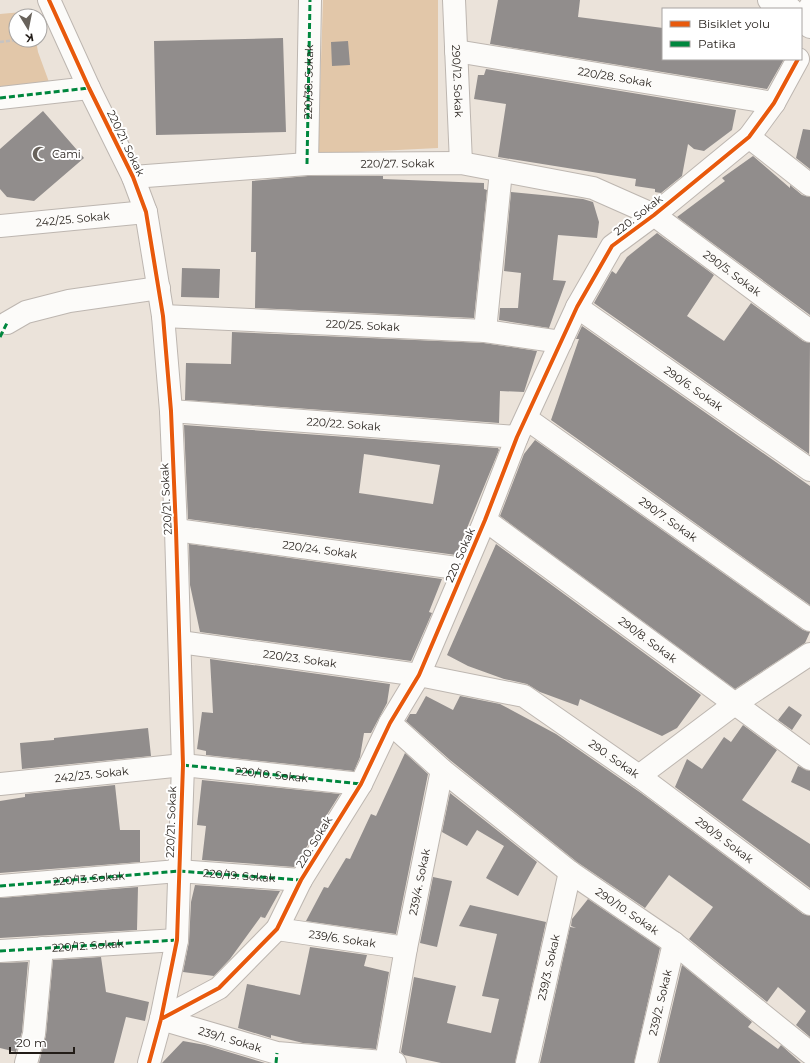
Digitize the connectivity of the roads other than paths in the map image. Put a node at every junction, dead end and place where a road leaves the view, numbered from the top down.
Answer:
1 (49, 0) edge
2 (310, 0) edge
3 (454, 0) edge
4 (769, 0) edge
5 (788, 8) edge
6 (810, 38) edge
7 (456, 51) junction
8 (802, 52) edge
9 (797, 60) edge
10 (89, 88) junction
11 (0, 98) edge
12 (774, 103) junction
13 (749, 138) junction
14 (461, 163) junction
15 (306, 164) junction
16 (501, 171) junction
17 (133, 177) junction
18 (810, 184) edge
19 (146, 212) junction
20 (654, 215) junction
21 (0, 226) edge
22 (159, 288) junction
23 (577, 307) junction
24 (163, 316) junction
25 (7, 323) dead end
26 (485, 331) junction
27 (810, 331) edge
28 (561, 342) junction
29 (171, 411) junction
30 (522, 428) junction
31 (810, 470) edge
32 (485, 520) junction
33 (176, 530) junction
34 (464, 569) junction
35 (810, 620) edge
36 (180, 642) junction
37 (810, 654) edge
38 (419, 675) junction
39 (736, 703) junction
40 (390, 724) junction
41 (810, 759) edge
42 (183, 765) junction
43 (442, 770) junction
44 (639, 776) junction
45 (0, 784) edge
46 (361, 784) junction
47 (178, 871) junction
48 (570, 872) junction
49 (301, 880) junction
50 (0, 886) edge
51 (810, 904) edge
52 (277, 929) junction
53 (177, 940) junction
54 (674, 943) junction
55 (42, 948) junction
56 (406, 948) junction
57 (0, 951) edge
58 (161, 1019) junction
59 (810, 1053) edge
60 (277, 1058) edge
61 (389, 1062) edge
62 (26, 1063) edge
63 (149, 1063) edge
64 (527, 1063) edge
65 (646, 1063) edge

1 - 10 street, 220/21. Sokak
2 - 15 street, 220/38. Sokak
3 - 7 street, 290/12. Sokak
4 - 5 street
6 - 8 street
7 - 12 street, 220/28. Sokak
7 - 14 street, 290/12. Sokak
9 - 12 street, 220. Sokak
10 - 11 street
10 - 17 street, 220/21. Sokak
12 - 13 street, 220. Sokak
13 - 18 street
13 - 20 street, 220. Sokak
14 - 15 street, 220/27. Sokak
14 - 16 street, 220/27. Sokak
15 - 17 street, 220/27. Sokak
16 - 20 street, 220/27. Sokak
16 - 26 street
17 - 19 street, 220/21. Sokak
19 - 21 street, 242/25. Sokak
19 - 22 street, 220/21. Sokak
20 - 23 street, 220. Sokak
20 - 27 street, 290/5. Sokak
22 - 24 street, 220/21. Sokak
22 - 25 street
23 - 28 street, 220. Sokak
23 - 31 street, 290/6. Sokak
24 - 26 street, 220/25. Sokak
24 - 29 street, 220/21. Sokak
26 - 28 street, 220/25. Sokak
28 - 30 street, 220. Sokak
29 - 30 street, 220/22. Sokak
29 - 33 street, 220/21. Sokak
30 - 32 street, 220. Sokak
30 - 35 street, 290/7. Sokak
32 - 34 street, 220. Sokak
32 - 39 street, 290/8. Sokak
33 - 34 street, 220/24. Sokak
33 - 36 street, 220/21. Sokak
34 - 38 street, 220. Sokak
36 - 38 street, 220/23. Sokak
36 - 42 street, 220/21. Sokak
37 - 39 street, 290. Sokak
38 - 40 street, 220. Sokak
38 - 44 street, 290. Sokak
39 - 41 street, 290/8. Sokak
39 - 44 street, 290. Sokak
40 - 43 street
40 - 46 street, 220. Sokak
42 - 45 street, 242/23. Sokak
42 - 46 street, 220/10. Sokak
42 - 47 street, 220/21. Sokak
43 - 48 street, 290/10. Sokak
43 - 56 street, 239/4. Sokak
44 - 51 street, 290/9. Sokak
46 - 49 street, 220. Sokak
47 - 49 street, 220/19. Sokak
47 - 50 street, 220/13. Sokak
47 - 53 street, 220/21. Sokak
48 - 54 street, 290/10. Sokak
48 - 64 street, 239/3. Sokak
49 - 52 street, 220. Sokak
52 - 56 street, 239/6. Sokak
52 - 58 street, 220. Sokak
53 - 55 street, 220/12. Sokak
53 - 58 street, 220/21. Sokak
54 - 59 street, 290/10. Sokak
54 - 65 street, 239/2. Sokak
55 - 57 street, 220/12. Sokak
55 - 62 street
56 - 61 street, 239/4. Sokak
58 - 60 street, 239/1. Sokak
58 - 63 street
60 - 61 street, 239/1. Sokak

